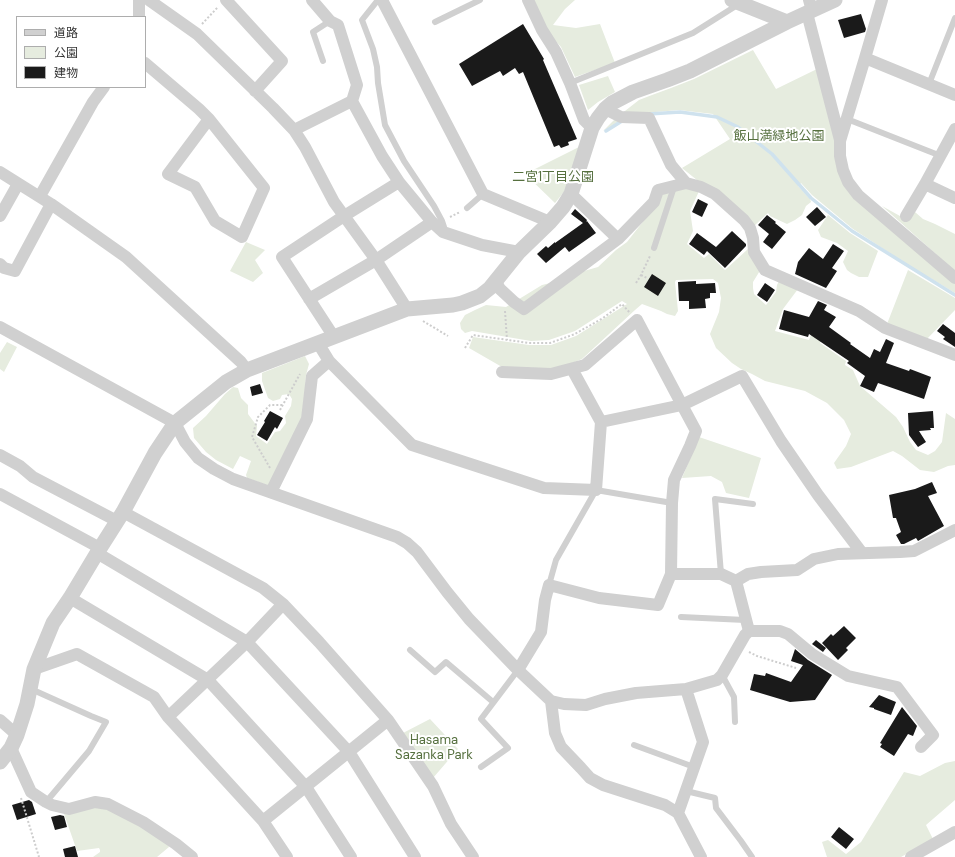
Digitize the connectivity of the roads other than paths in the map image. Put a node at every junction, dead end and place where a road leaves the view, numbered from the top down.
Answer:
1 (138, 0) edge
2 (148, 0) edge
3 (312, 0) edge
4 (378, 0) edge
5 (382, 0) edge
6 (480, 0) edge
7 (528, 0) edge
8 (835, 0) edge
9 (882, 0) edge
10 (736, 2) edge
11 (222, 3) edge
12 (810, 8) edge
13 (139, 16) edge
14 (955, 18) edge
15 (330, 21) junction
16 (435, 22) dead end
17 (787, 22) junction
18 (865, 58) junction
19 (323, 61) dead end
20 (146, 64) edge
21 (570, 83) junction
22 (929, 84) junction
23 (103, 88) edge
24 (255, 91) junction
25 (955, 95) edge
26 (352, 101) junction
27 (605, 109) junction
28 (209, 119) junction
29 (846, 120) junction
30 (592, 128) junction
31 (955, 128) edge
32 (294, 130) junction
33 (840, 141) junction
34 (941, 156) junction
35 (0, 172) edge
36 (399, 182) junction
37 (686, 183) junction
38 (18, 184) junction
39 (925, 184) junction
40 (674, 186) junction
41 (483, 194) junction
42 (571, 194) junction
43 (40, 196) junction
44 (955, 198) edge
45 (51, 204) junction
46 (467, 208) road end
47 (0, 216) edge
48 (344, 216) junction
49 (906, 216) dead end
50 (550, 222) junction
51 (439, 225) junction
52 (618, 239) junction
53 (654, 248) road end
54 (519, 252) junction
55 (376, 260) junction
56 (0, 264) edge
57 (955, 278) edge
58 (496, 282) junction
59 (309, 299) junction
60 (407, 309) junction
61 (0, 328) edge
62 (334, 337) junction
63 (318, 343) junction
64 (955, 356) edge
65 (329, 361) junction
66 (572, 368) junction
67 (247, 370) junction
68 (502, 372) dead end
69 (682, 405) junction
70 (600, 422) junction
71 (175, 423) junction
72 (0, 455) edge
73 (596, 490) junction
74 (271, 492) junction
75 (0, 494) edge
76 (672, 503) junction
77 (753, 504) dead end
78 (120, 516) junction
79 (955, 530) edge
80 (98, 551) junction
81 (862, 553) junction
82 (671, 574) junction
83 (722, 574) junction
84 (736, 581) junction
85 (549, 585) junction
86 (70, 598) junction
87 (283, 604) junction
88 (681, 617) dead end
89 (747, 625) junction
90 (247, 642) junction
91 (410, 650) dead end
92 (34, 669) junction
93 (518, 670) junction
94 (722, 675) junction
95 (208, 680) junction
96 (30, 688) junction
97 (686, 689) junction
98 (551, 701) junction
99 (493, 702) junction
100 (168, 717) junction
101 (0, 720) edge
102 (388, 720) junction
103 (735, 722) dead end
104 (14, 741) junction
105 (634, 745) dead end
106 (921, 747) dead end
107 (348, 752) junction
108 (0, 762) edge
109 (481, 767) dead end
110 (694, 767) junction
111 (306, 787) junction
112 (686, 791) junction
113 (46, 802) junction
114 (678, 813) junction
115 (263, 821) junction
116 (955, 832) edge
117 (192, 857) edge
118 (287, 857) edge
119 (351, 857) edge
120 (415, 857) edge
121 (472, 857) edge
122 (701, 857) edge
123 (752, 857) edge
124 (911, 857) edge

1 - 13 street
2 - 24 street
3 - 15 street
4 - 51 lane
5 - 41 street
6 - 16 lane
7 - 21 street
8 - 12 street
9 - 18 street
10 - 17 street
10 - 21 lane
11 - 24 street
12 - 17 street
12 - 33 street
14 - 22 lane
15 - 19 lane
15 - 26 street
17 - 27 street
18 - 22 street
18 - 29 street
20 - 28 street
21 - 30 street
22 - 25 street
23 - 43 street
24 - 32 street
26 - 32 street
26 - 36 street
27 - 30 street
27 - 37 street
28 - 28 street
29 - 33 street
29 - 34 lane
30 - 42 street
31 - 34 street
32 - 48 street
33 - 57 street
34 - 39 street
35 - 38 street
36 - 48 street
36 - 51 street
37 - 40 lane
37 - 64 street
38 - 43 street
38 - 47 street
39 - 44 street
39 - 49 street
40 - 52 street
40 - 53 lane
41 - 46 lane
41 - 50 street
42 - 50 street
42 - 52 street
43 - 45 street
45 - 56 street
45 - 67 street
48 - 55 street
48 - 59 street
50 - 54 street
51 - 54 street
51 - 55 street
52 - 58 street
54 - 58 street
55 - 59 street
55 - 60 street
58 - 60 street
59 - 62 street
60 - 62 street
61 - 71 street
62 - 63 street
63 - 65 street
63 - 67 street
65 - 73 street
65 - 74 street
66 - 68 street
66 - 69 street
66 - 70 street
67 - 71 street
69 - 70 street
69 - 76 street
69 - 81 street
70 - 73 street
71 - 74 street
71 - 78 street
72 - 78 street
73 - 76 lane
73 - 85 lane
74 - 93 street
75 - 80 street
76 - 82 street
77 - 83 lane
78 - 80 street
78 - 87 street
79 - 81 street
80 - 86 street
80 - 90 street
81 - 84 street
82 - 83 street
82 - 85 street
83 - 84 street
84 - 89 street
85 - 93 street
86 - 92 street
86 - 95 street
87 - 90 street
87 - 102 street
88 - 89 lane
89 - 94 street
89 - 106 street
90 - 95 street
90 - 107 street
91 - 99 lane
92 - 96 street
92 - 100 street
93 - 98 street
93 - 99 lane
94 - 97 street
94 - 103 lane
95 - 100 street
95 - 111 street
96 - 104 street
96 - 113 lane
97 - 98 street
97 - 110 street
98 - 114 street
99 - 109 lane
100 - 115 street
101 - 104 street
102 - 107 street
102 - 121 street
104 - 108 street
104 - 113 street
105 - 110 lane
107 - 111 street
107 - 120 street
110 - 112 street
111 - 115 street
111 - 119 street
112 - 114 street
112 - 123 lane
113 - 117 street
114 - 122 street
115 - 118 street
116 - 124 street

